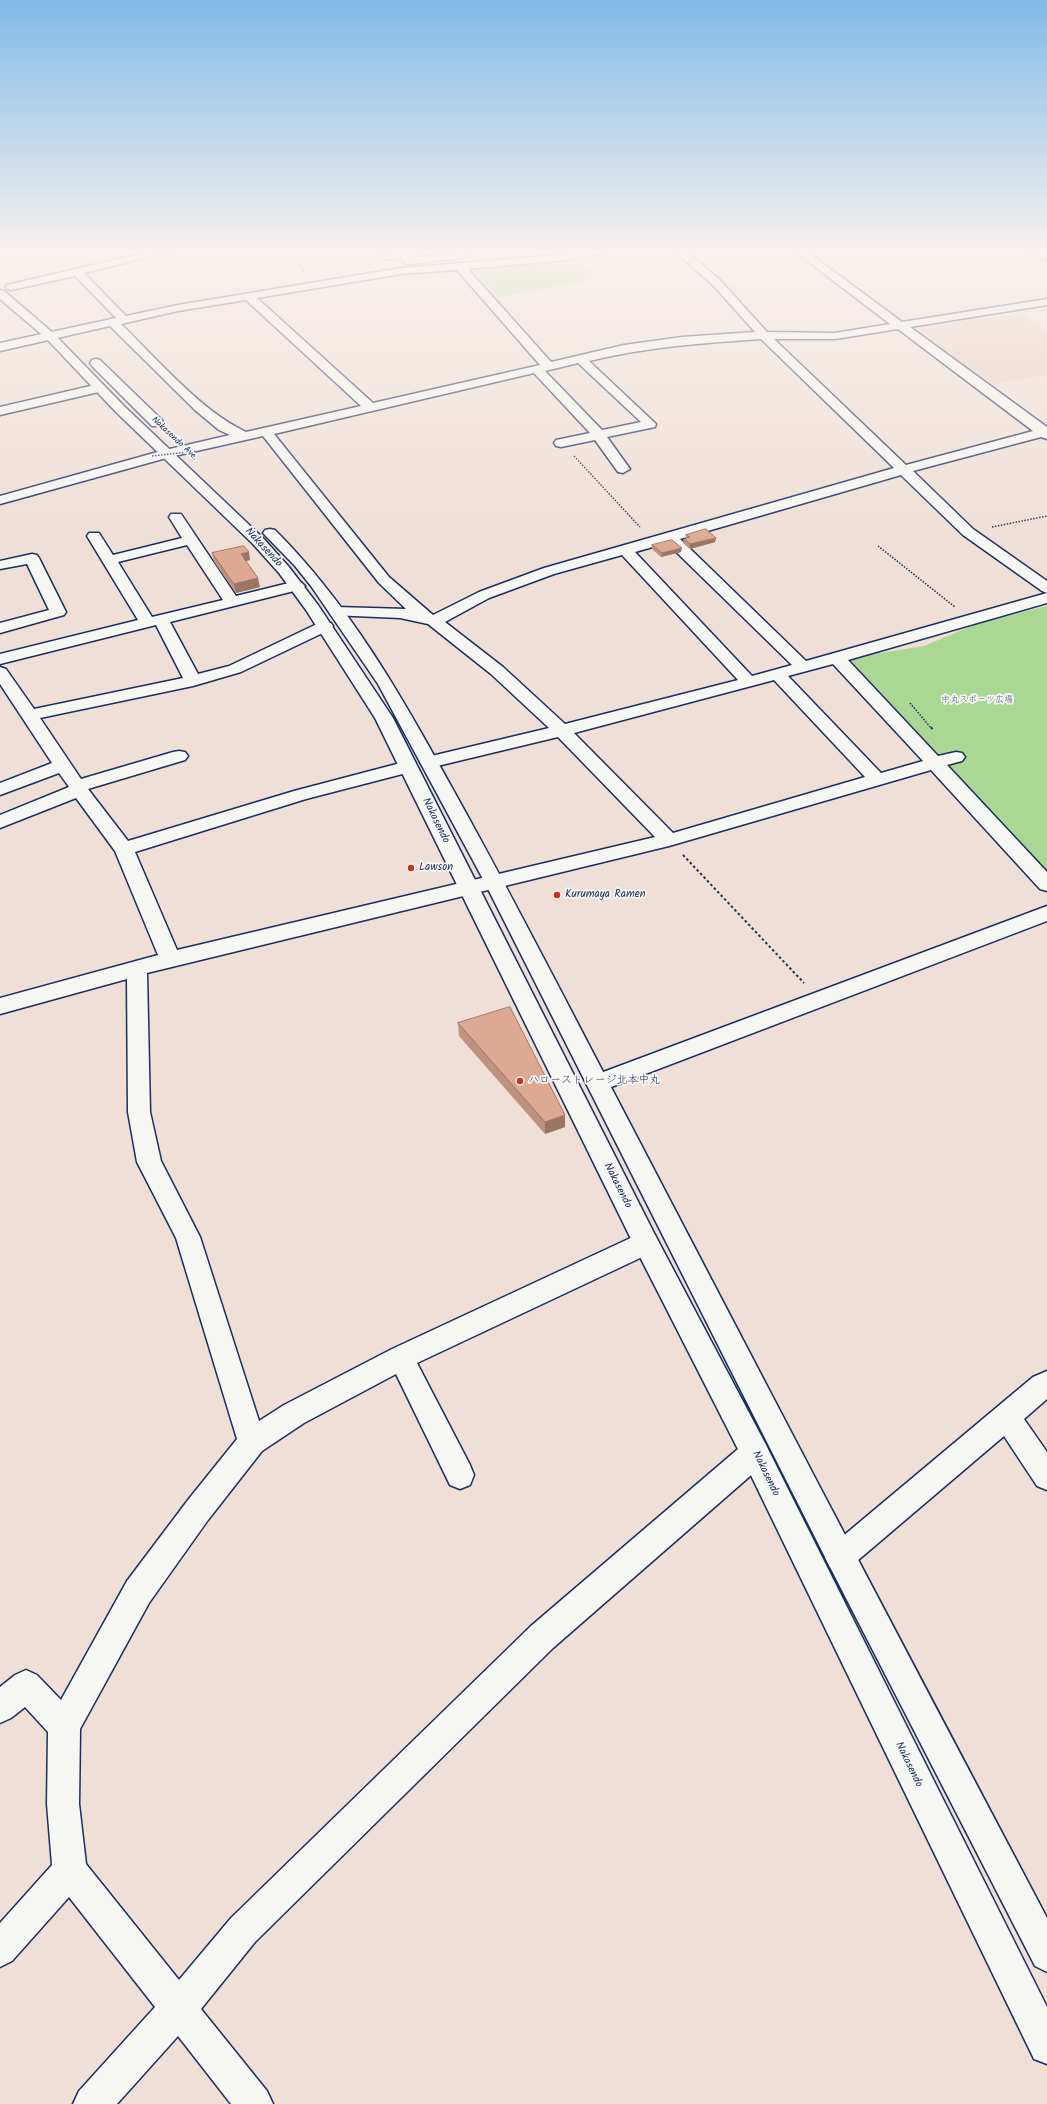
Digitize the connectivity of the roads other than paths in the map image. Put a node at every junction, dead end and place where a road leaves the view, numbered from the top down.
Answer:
1 (61, 348) edge
2 (145, 348) edge
3 (305, 348) edge
4 (527, 348) edge
5 (630, 348) edge
6 (777, 348) edge
7 (932, 348) edge
8 (86, 353) dead end
9 (579, 358) junction
10 (543, 368) junction
11 (99, 388) junction
12 (371, 408) junction
13 (0, 411) edge
14 (164, 430) dead end
15 (266, 432) junction
16 (1046, 433) edge
17 (598, 434) junction
18 (244, 436) junction
19 (174, 439) dead end
20 (561, 443) road end
21 (168, 453) junction
22 (192, 453) junction
23 (623, 469) dead end
24 (902, 470) junction
25 (0, 500) edge
26 (176, 517) dead end
27 (262, 525) dead end
28 (94, 536) dead end
29 (670, 538) junction
30 (191, 540) junction
31 (625, 550) junction
32 (109, 560) junction
33 (0, 565) edge
34 (297, 586) junction
35 (1047, 588) edge
36 (1047, 598) edge
37 (232, 602) junction
38 (429, 618) junction
39 (331, 619) junction
40 (154, 621) junction
41 (0, 628) edge
42 (0, 659) edge
43 (838, 659) junction
44 (804, 668) junction
45 (0, 672) edge
46 (778, 675) junction
47 (193, 681) junction
48 (749, 682) junction
49 (30, 715) junction
50 (563, 732) junction
51 (179, 756) dead end
52 (956, 758) dead end
53 (429, 762) junction
54 (936, 764) junction
55 (63, 765) junction
56 (408, 767) junction
57 (878, 780) junction
58 (78, 788) junction
59 (0, 789) edge
60 (0, 822) edge
61 (669, 840) junction
62 (124, 849) junction
63 (494, 881) junction
64 (1047, 884) edge
65 (468, 888) junction
66 (1047, 913) edge
67 (170, 960) junction
68 (137, 968) junction
69 (0, 1006) edge
70 (598, 1083) junction
71 (646, 1243) junction
72 (401, 1358) junction
73 (1047, 1384) edge
74 (1006, 1416) junction
75 (252, 1442) junction
76 (755, 1453) junction
77 (460, 1475) dead end
78 (1047, 1476) edge
79 (840, 1557) junction
80 (0, 1707) edge
81 (64, 1726) junction
82 (70, 1871) junction
83 (0, 1949) edge
84 (1047, 1954) edge
85 (178, 2009) junction
86 (1047, 2046) edge
87 (92, 2104) edge
88 (254, 2104) edge

1 - 11 main road
2 - 18 main road
3 - 12 main road
4 - 10 main road
5 - 9 main road
6 - 24 main road
7 - 16 main road
8 - 14 main road, Nakasendo Ave.
9 - 10 main road
9 - 17 main road
10 - 12 main road
10 - 17 main road
11 - 13 main road
11 - 21 main road, Nakasendo
12 - 15 main road
15 - 18 main road
15 - 38 main road
16 - 24 main road
17 - 20 main road
17 - 23 main road
18 - 22 main road
19 - 22 main road, Nakasendo Ave.
21 - 22 main road
21 - 25 main road
21 - 34 main road, Nakasendo
24 - 29 main road
24 - 35 main road
26 - 30 main road
27 - 39 main road
28 - 32 main road
29 - 31 main road
29 - 44 main road
30 - 32 main road
30 - 37 main road
31 - 38 main road
31 - 48 main road
32 - 40 main road
33 - 41 main road
34 - 37 main road
34 - 39 main road, Nakasendo
36 - 43 main road
37 - 40 main road
38 - 39 main road
38 - 50 main road
39 - 47 main road
39 - 53 main road, Nakasendo
39 - 56 main road, Nakasendo
40 - 42 main road
40 - 47 main road
43 - 44 main road
43 - 54 main road
44 - 46 main road
45 - 49 main road
46 - 48 main road
46 - 57 main road
47 - 49 main road
48 - 50 main road
49 - 55 main road
50 - 53 main road
50 - 61 main road
51 - 58 main road
52 - 54 main road
53 - 63 main road, Nakasendo
54 - 57 main road
54 - 64 main road
55 - 58 main road
55 - 59 main road
56 - 62 main road
56 - 65 main road, Nakasendo
57 - 61 main road
58 - 60 main road
58 - 62 main road
61 - 63 main road
62 - 67 main road
63 - 65 main road
63 - 70 main road, Nakasendo
65 - 67 main road
65 - 71 main road, Nakasendo
66 - 70 main road
67 - 68 main road
68 - 69 main road
68 - 75 main road
70 - 79 main road, Nakasendo
71 - 72 main road
71 - 76 main road, Nakasendo
72 - 75 main road
72 - 77 main road
73 - 74 main road
74 - 78 main road
74 - 79 main road
75 - 81 main road
76 - 85 main road
76 - 86 main road, Nakasendo
79 - 84 main road, Nakasendo
80 - 81 main road
81 - 82 main road
82 - 83 main road
82 - 85 main road
85 - 87 main road
85 - 88 main road

